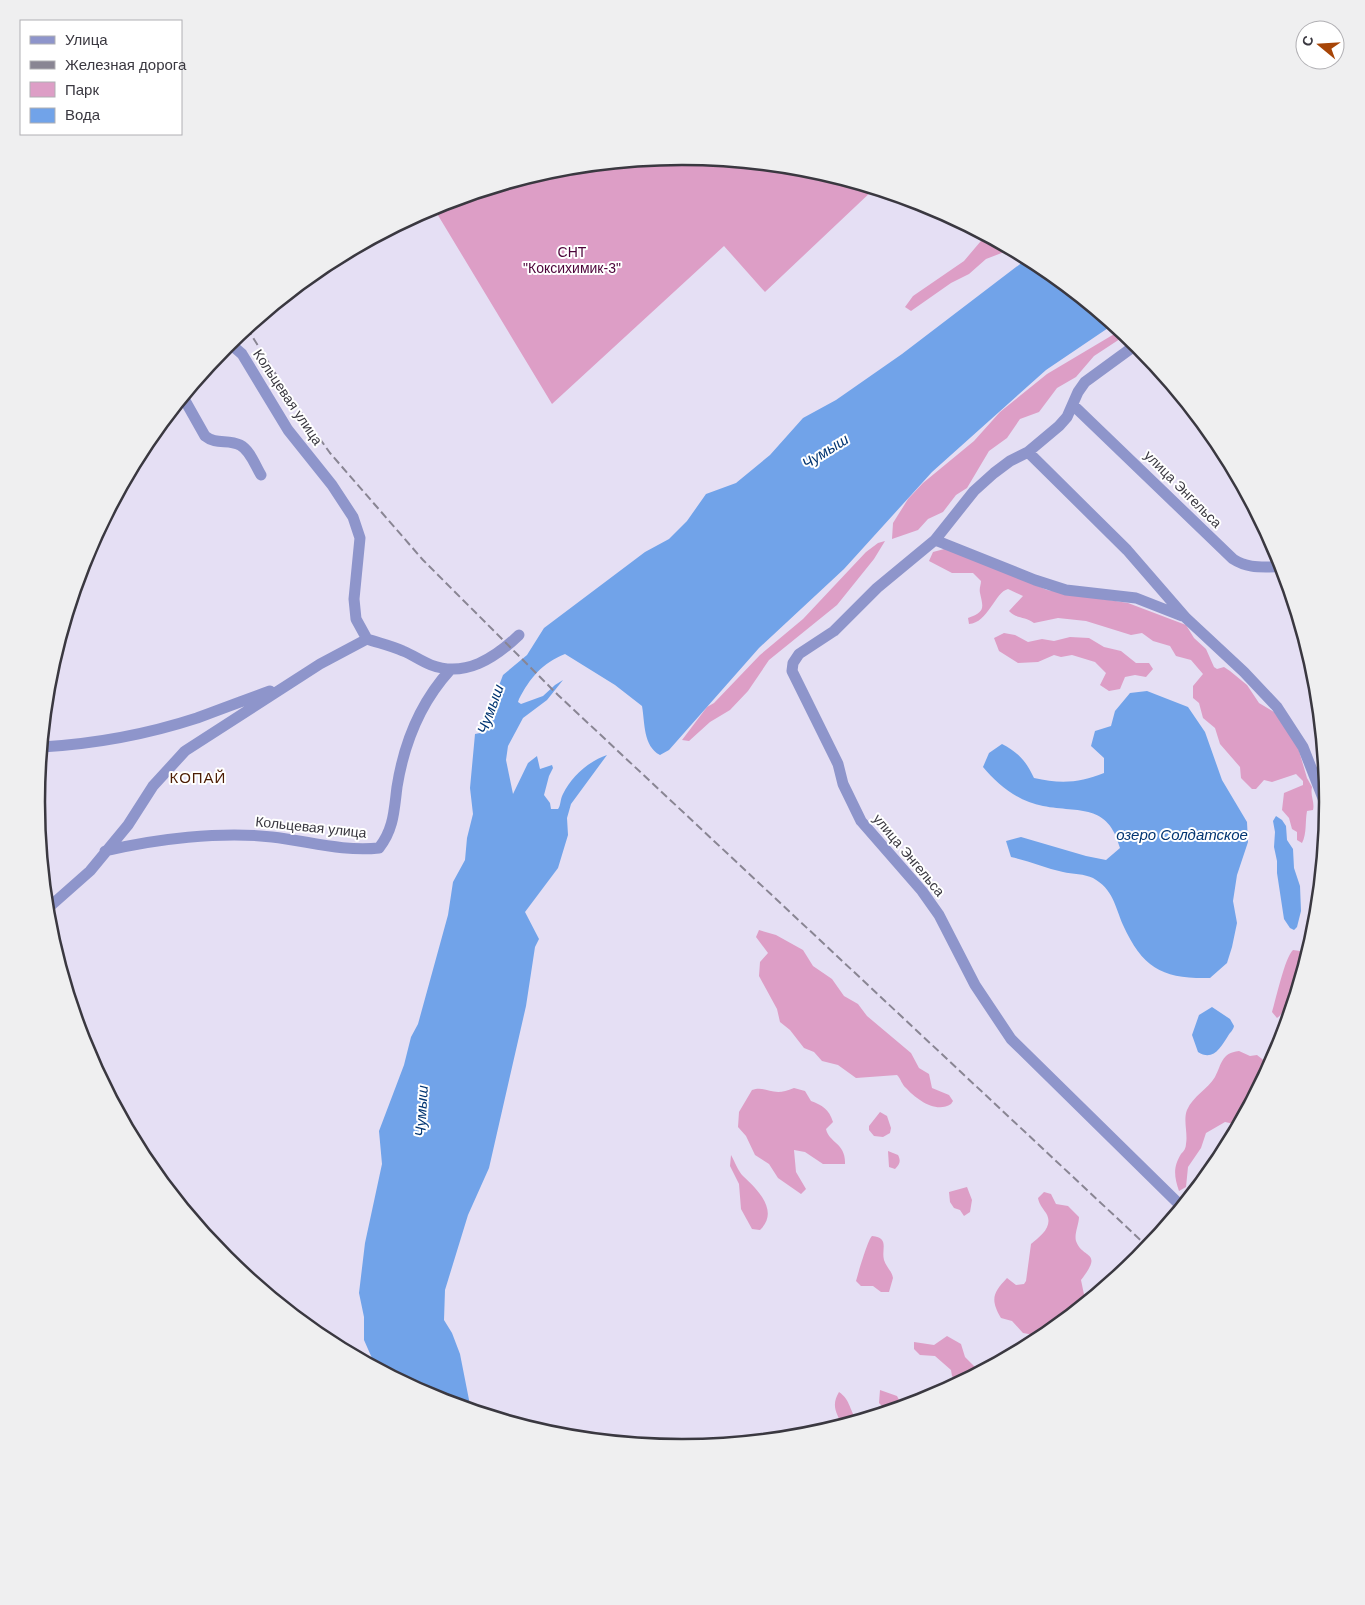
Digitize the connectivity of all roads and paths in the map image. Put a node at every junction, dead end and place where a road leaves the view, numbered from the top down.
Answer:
1 (236, 348) edge
2 (1130, 349) edge
3 (186, 403) edge
4 (1074, 405) junction
5 (1028, 452) junction
6 (261, 475) dead end
7 (935, 540) junction
8 (1274, 567) edge
9 (1186, 618) junction
10 (519, 635) dead end
11 (367, 639) junction
12 (450, 670) junction
13 (290, 683) junction
14 (47, 747) edge
15 (1320, 789) edge
16 (105, 851) junction
17 (53, 904) edge
18 (1178, 1204) edge

1 - 11 street, Кольцевая улица
2 - 4 street, улица Энгельса
3 - 6 street
4 - 5 street, улица Энгельса
4 - 8 street, улица Энгельса
5 - 7 street, улица Энгельса
5 - 9 street
7 - 9 street
7 - 18 street, улица Энгельса
9 - 15 street
10 - 12 street
11 - 12 street
11 - 13 street
12 - 16 street, Кольцевая улица
13 - 14 street
13 - 16 street
16 - 17 street

